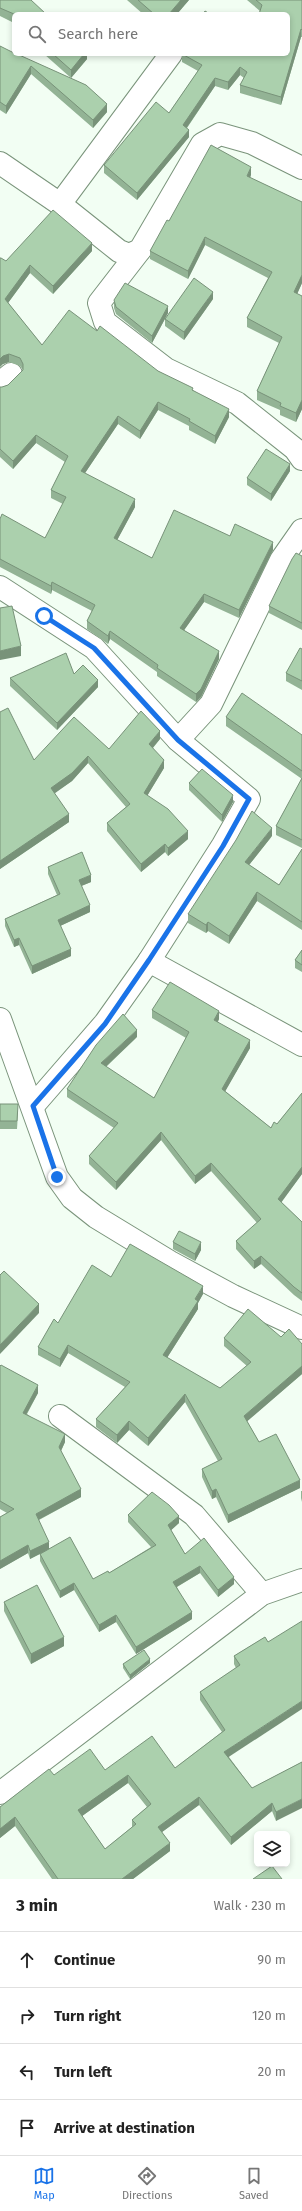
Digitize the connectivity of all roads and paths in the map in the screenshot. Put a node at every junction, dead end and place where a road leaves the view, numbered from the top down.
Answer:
1 (170, 56) edge
2 (0, 163) edge
3 (302, 168) edge
4 (60, 204) junction
5 (140, 250) junction
6 (302, 459) edge
7 (302, 530) edge
8 (0, 587) edge
9 (178, 740) junction
10 (149, 960) junction
11 (0, 1019) edge
12 (302, 1045) edge
13 (33, 1106) junction
14 (302, 1328) edge
15 (60, 1416) dead end
16 (302, 1580) edge
17 (262, 1594) junction
18 (0, 1793) edge

1 - 4 street
2 - 4 street
3 - 5 street
4 - 5 street
5 - 6 street
7 - 9 street
8 - 9 street
9 - 10 street
10 - 12 street
10 - 13 street
11 - 13 street
13 - 14 street
15 - 17 street
16 - 17 street
17 - 18 street

